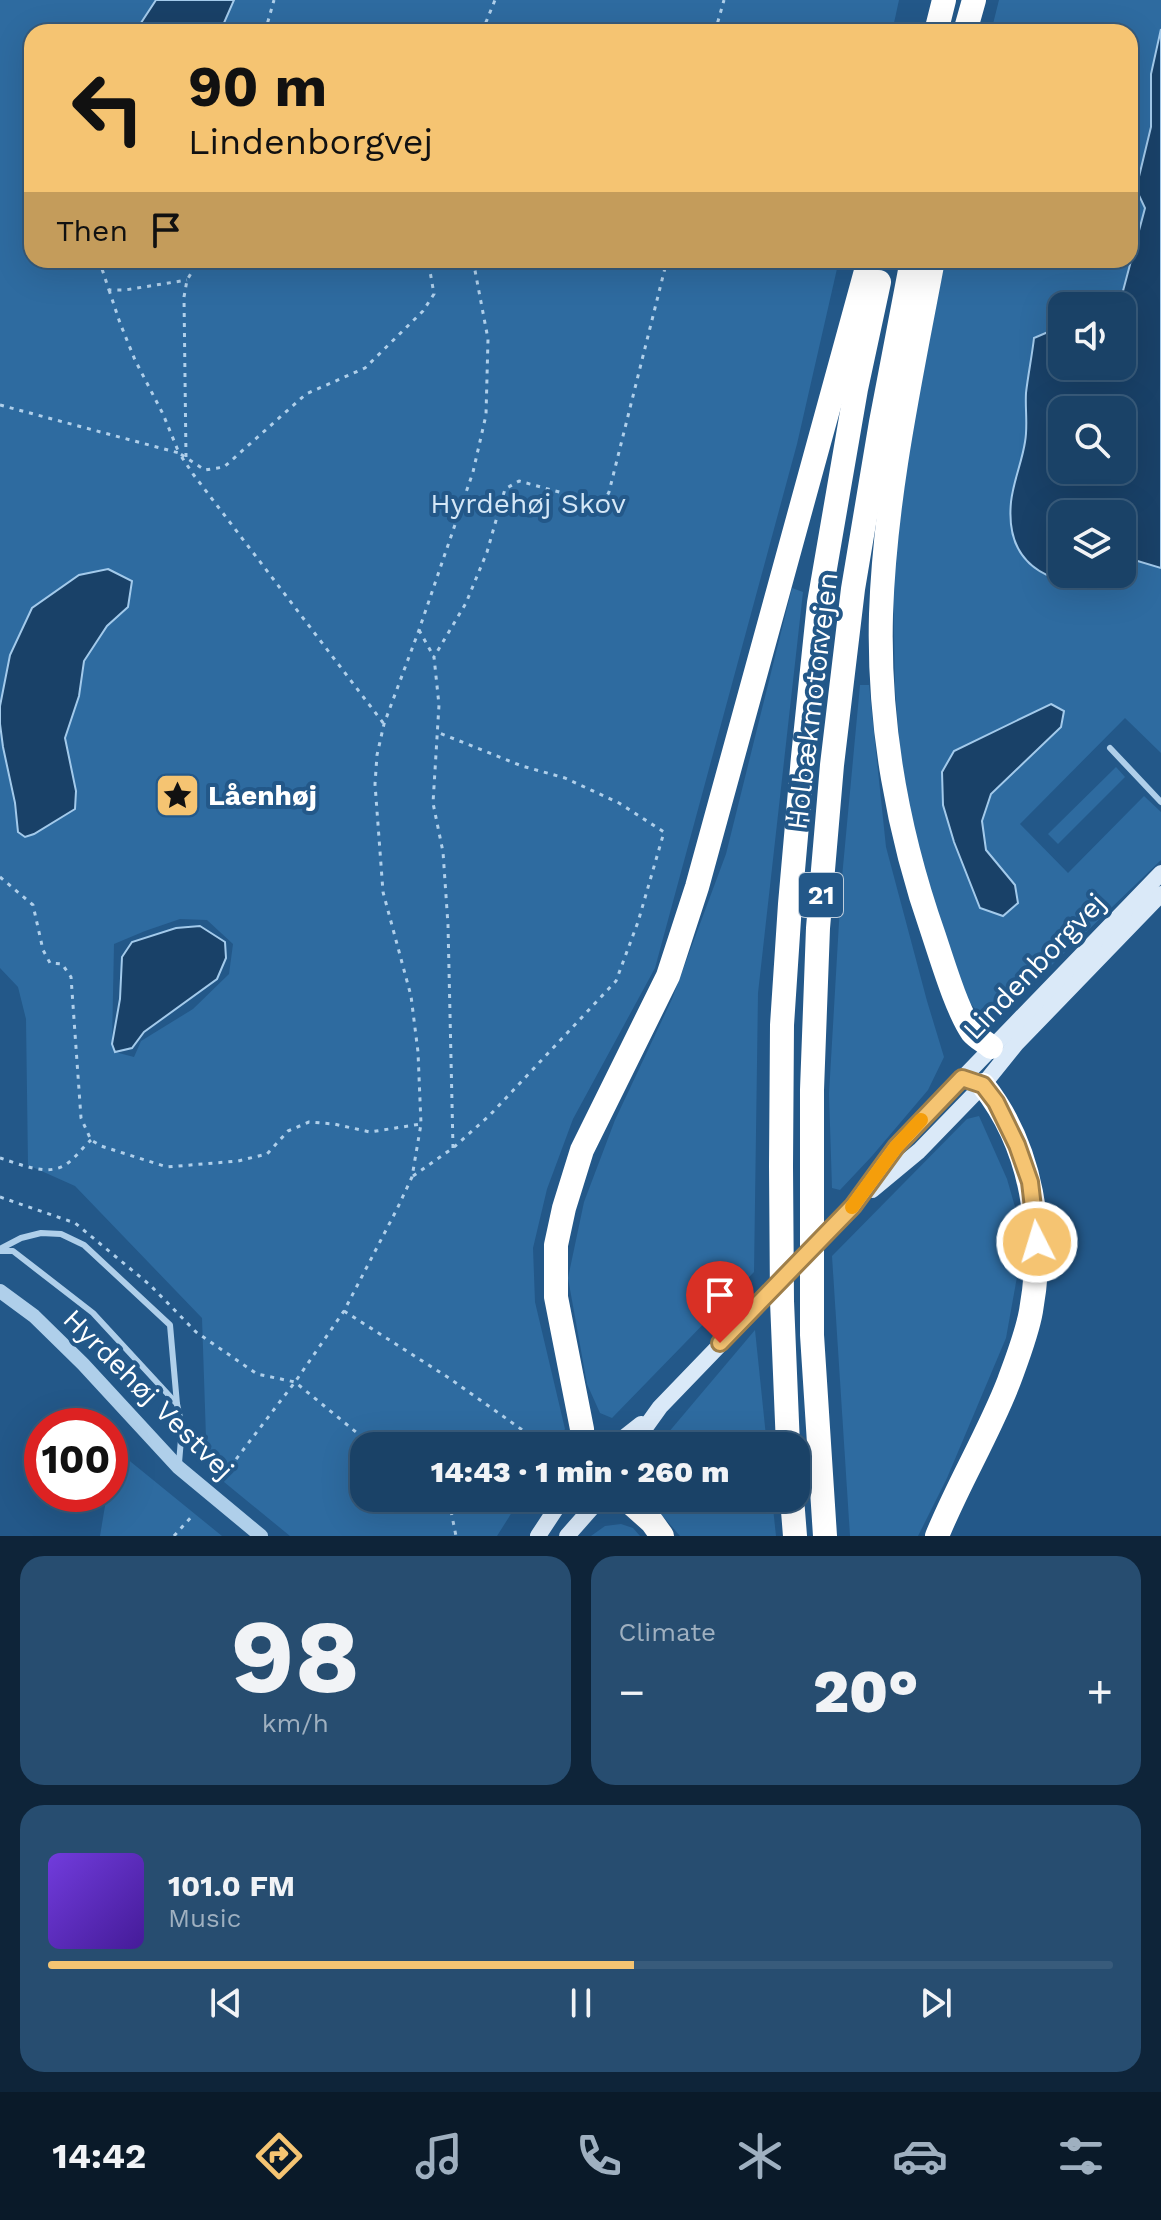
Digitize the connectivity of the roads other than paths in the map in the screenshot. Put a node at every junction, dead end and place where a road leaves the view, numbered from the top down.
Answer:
1 (944, 0) edge
2 (975, 0) edge
3 (938, 24) edge
4 (968, 24) edge
5 (973, 24) edge
6 (867, 268) edge
7 (882, 268) edge
8 (910, 268) edge
9 (932, 268) edge
10 (1110, 748) dead end
11 (1161, 802) edge
12 (1161, 873) edge
13 (1161, 894) edge
14 (976, 1064) junction
15 (851, 1208) junction
16 (0, 1250) edge
17 (0, 1291) edge
18 (177, 1404) junction
19 (660, 1407) junction
20 (582, 1432) edge
21 (630, 1432) edge
22 (642, 1432) edge
23 (787, 1432) edge
24 (178, 1467) junction
25 (554, 1512) edge
26 (587, 1512) edge
27 (641, 1512) edge
28 (793, 1512) edge
29 (261, 1536) edge
30 (538, 1536) edge
31 (567, 1536) edge
32 (662, 1536) edge
33 (795, 1536) edge
34 (825, 1536) edge
35 (937, 1536) edge

1 - 3 highway
2 - 4 highway
2 - 5 highway
6 - 20 highway
7 - 23 highway, Holbækmotorvejen / 21
8 - 34 highway, Holbækmotorvejen / 21
9 - 14 highway
10 - 11 lane
12 - 14 main road, Lindenborgvej
13 - 14 main road, Lindenborgvej
14 - 15 main road, Lindenborgvej
14 - 15 main road, Lindenborgvej
14 - 35 highway
15 - 19 main road, Lindenborgvej, bridge
16 - 18 lane
16 - 18 lane
17 - 24 street, Hyrdehøj Vestvej
18 - 24 lane
19 - 21 main road, Lindenborgvej
19 - 22 main road, Lindenborgvej
24 - 29 street, Hyrdehøj Vestvej
25 - 30 main road
26 - 31 main road
27 - 32 highway
28 - 33 highway

